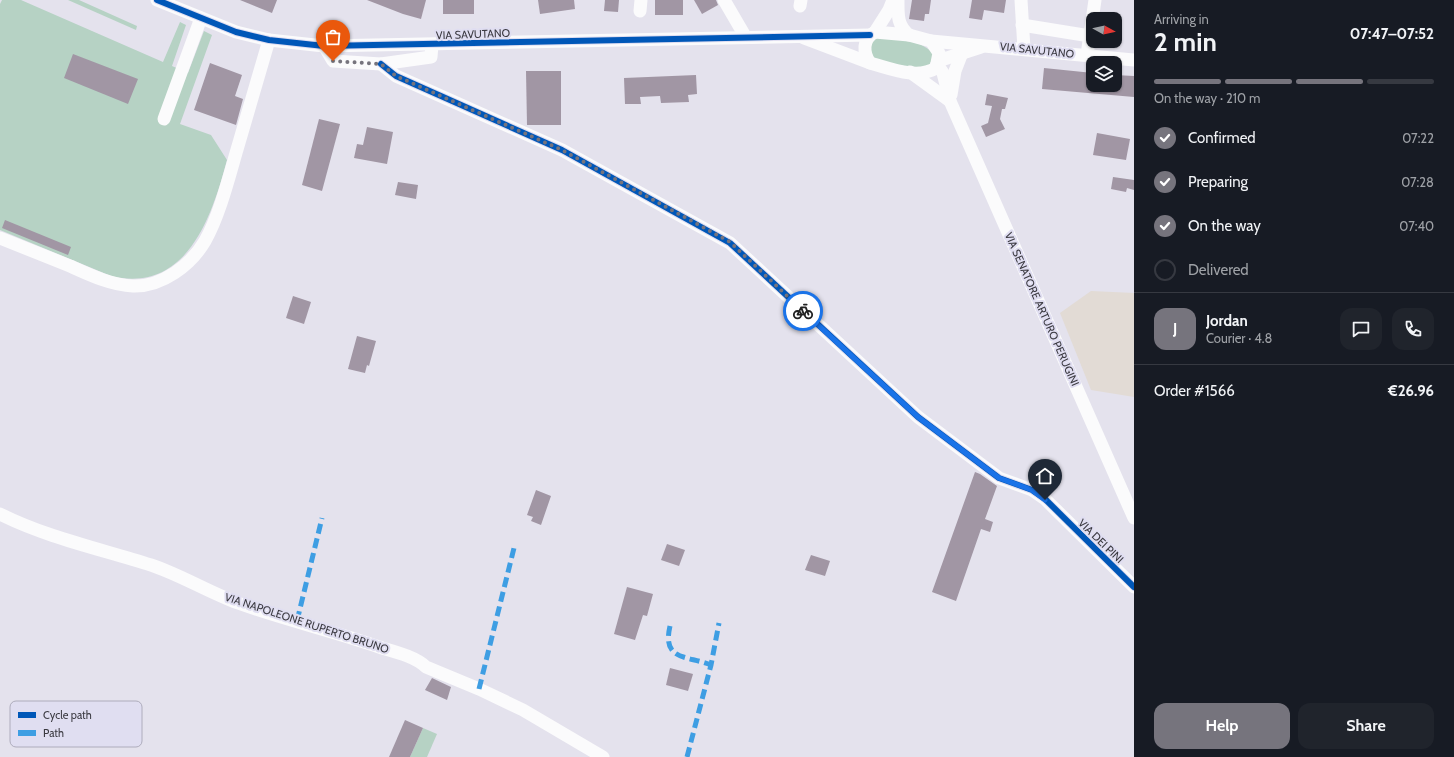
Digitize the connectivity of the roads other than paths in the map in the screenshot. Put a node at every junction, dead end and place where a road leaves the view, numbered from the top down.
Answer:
1 (157, 0) edge
2 (724, 0) edge
3 (893, 0) edge
4 (898, 0) edge
5 (1021, 0) edge
6 (1095, 0) edge
7 (1093, 12) edge
8 (201, 18) junction
9 (1022, 25) junction
10 (872, 34) junction
11 (909, 35) junction
12 (1086, 35) edge
13 (745, 36) junction
14 (797, 36) junction
15 (269, 40) junction
16 (931, 41) junction
17 (432, 45) junction
18 (989, 45) junction
19 (324, 46) junction
20 (1088, 48) edge
21 (1024, 49) junction
22 (962, 53) junction
23 (1087, 56) joint
24 (1122, 59) edge
25 (1134, 60) edge
26 (870, 63) junction
27 (938, 63) junction
28 (381, 64) junction
29 (910, 72) junction
30 (950, 101) junction
31 (164, 119) dead end
32 (0, 238) edge
33 (1128, 491) edge
34 (0, 514) edge
35 (1134, 518) edge
36 (1134, 587) edge
37 (603, 757) edge

1 - 8 street, VIA SAVUTANO
2 - 13 street
3 - 10 street
4 - 11 street
5 - 9 street
6 - 7 street
8 - 15 street, VIA SAVUTANO
8 - 31 street
9 - 12 street
9 - 21 street
10 - 11 street, VIA SAVUTANO
10 - 14 street, VIA SAVUTANO
10 - 26 street
11 - 16 street, VIA SAVUTANO
13 - 14 street, VIA SAVUTANO
13 - 17 street, VIA SAVUTANO
14 - 26 street
15 - 19 street, VIA SAVUTANO
15 - 32 street
16 - 18 street, VIA SAVUTANO
16 - 27 street, VIA SENATORE ARTURO PERUGINI
17 - 19 street, VIA SAVUTANO
17 - 28 street
18 - 21 street, VIA SAVUTANO
18 - 22 street
19 - 28 street
20 - 23 street
21 - 23 street, VIA SAVUTANO
22 - 27 street
22 - 30 street
24 - 25 street, VIA SAVUTANO
26 - 29 street
27 - 29 street
27 - 30 street, VIA SENATORE ARTURO PERUGINI
28 - 36 street, VIA DEI PINI
29 - 30 street
30 - 33 street, VIA SENATORE ARTURO PERUGINI
33 - 35 street, VIA SENATORE ARTURO PERUGINI
34 - 37 street, VIA NAPOLEONE RUPERTO BRUNO

